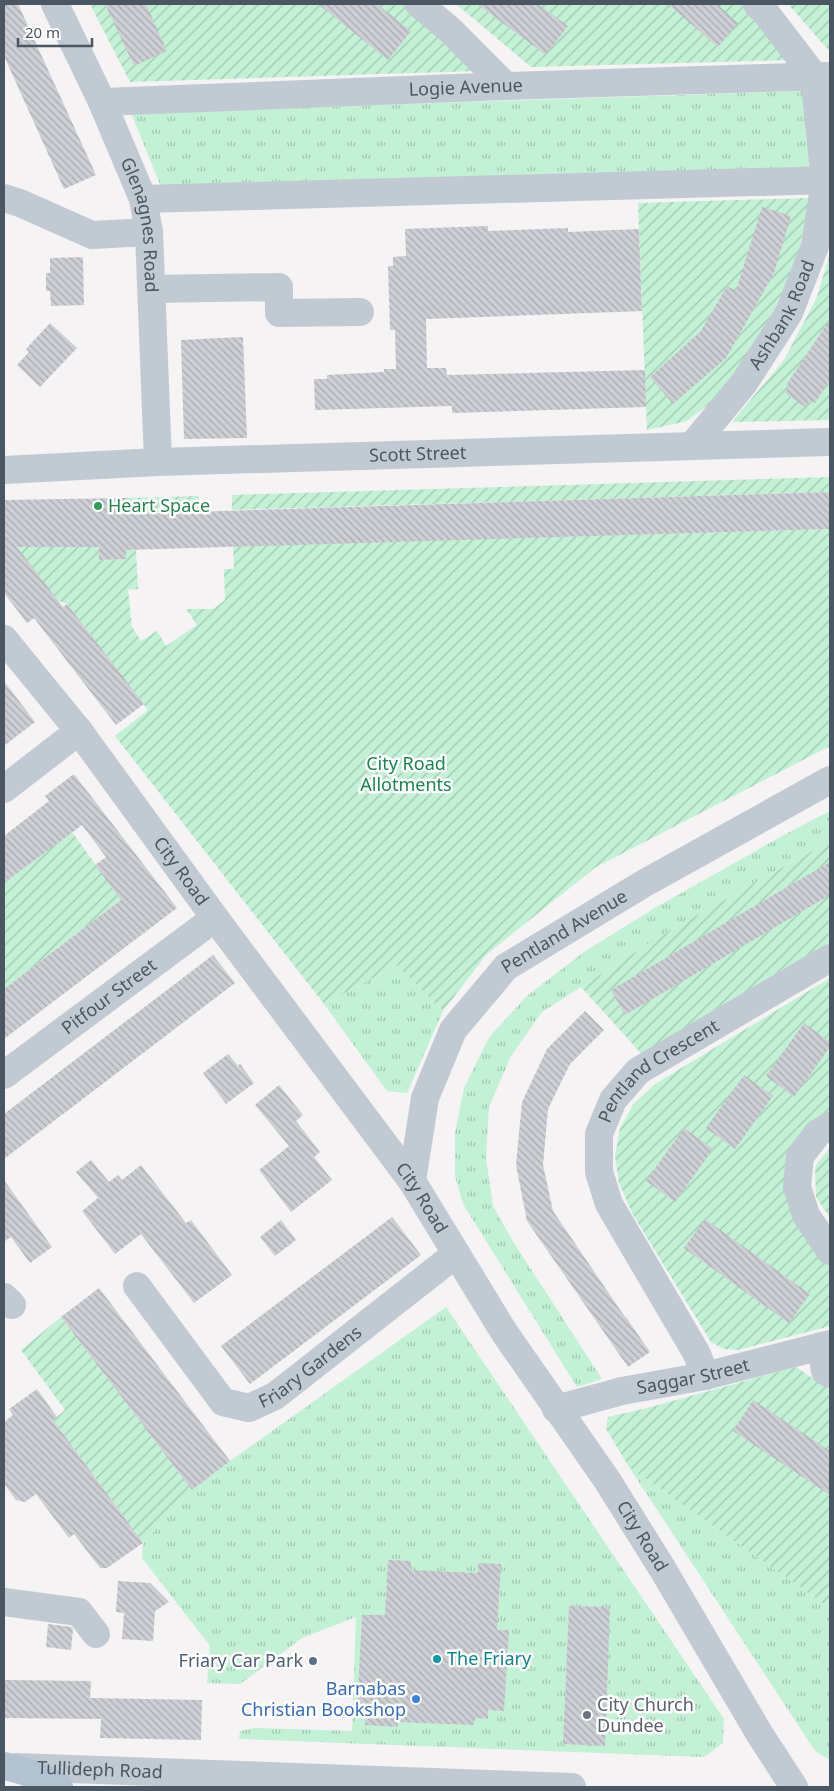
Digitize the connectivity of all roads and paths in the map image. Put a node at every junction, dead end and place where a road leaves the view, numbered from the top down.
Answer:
1 (55, 4) edge
2 (419, 4) edge
3 (756, 4) edge
4 (822, 76) edge
5 (506, 86) junction
6 (102, 102) junction
7 (828, 180) edge
8 (4, 198) edge
9 (143, 199) junction
10 (149, 232) junction
11 (152, 289) junction
12 (360, 312) dead end
13 (830, 442) edge
14 (692, 446) junction
15 (158, 462) junction
16 (4, 470) edge
17 (4, 639) edge
18 (79, 731) junction
19 (830, 780) edge
20 (4, 789) edge
21 (215, 918) junction
22 (830, 958) edge
23 (4, 1076) edge
24 (830, 1126) edge
25 (412, 1181) junction
26 (830, 1251) edge
27 (456, 1254) junction
28 (137, 1286) dead end
29 (825, 1345) edge
30 (830, 1374) edge
31 (705, 1376) junction
32 (556, 1409) junction
33 (4, 1602) edge
34 (96, 1634) dead end
35 (4, 1766) edge
36 (226, 1774) junction
37 (59, 1787) edge
38 (176, 1787) edge
39 (572, 1787) edge
40 (794, 1787) edge

1 - 6 street, Glenagnes Road
2 - 5 street
3 - 4 street
4 - 5 street, Logie Avenue
4 - 7 street, Ashbank Road
5 - 6 street, Logie Avenue
6 - 9 street, Glenagnes Road
7 - 9 street
7 - 14 street, Ashbank Road
8 - 10 street
9 - 10 street, Glenagnes Road
10 - 11 street, Glenagnes Road
11 - 12 street
11 - 15 street, Glenagnes Road
13 - 14 street, Scott Street
14 - 15 street, Scott Street
15 - 16 street, Scott Street
17 - 18 street, City Road
18 - 20 street
18 - 21 street, City Road
19 - 25 street, Pentland Avenue
21 - 23 street, Pitfour Street
21 - 25 street, City Road
22 - 31 street, Pentland Crescent
24 - 26 street
25 - 27 street, City Road
27 - 28 street, Friary Gardens
27 - 32 street, City Road
29 - 30 street
29 - 31 street, Saggar Street
31 - 32 street, Saggar Street
32 - 40 street, City Road
33 - 34 street
35 - 36 street, Tullideph Road
35 - 37 main road
36 - 38 street, Tullideph Road
36 - 39 street, Tullideph Road

